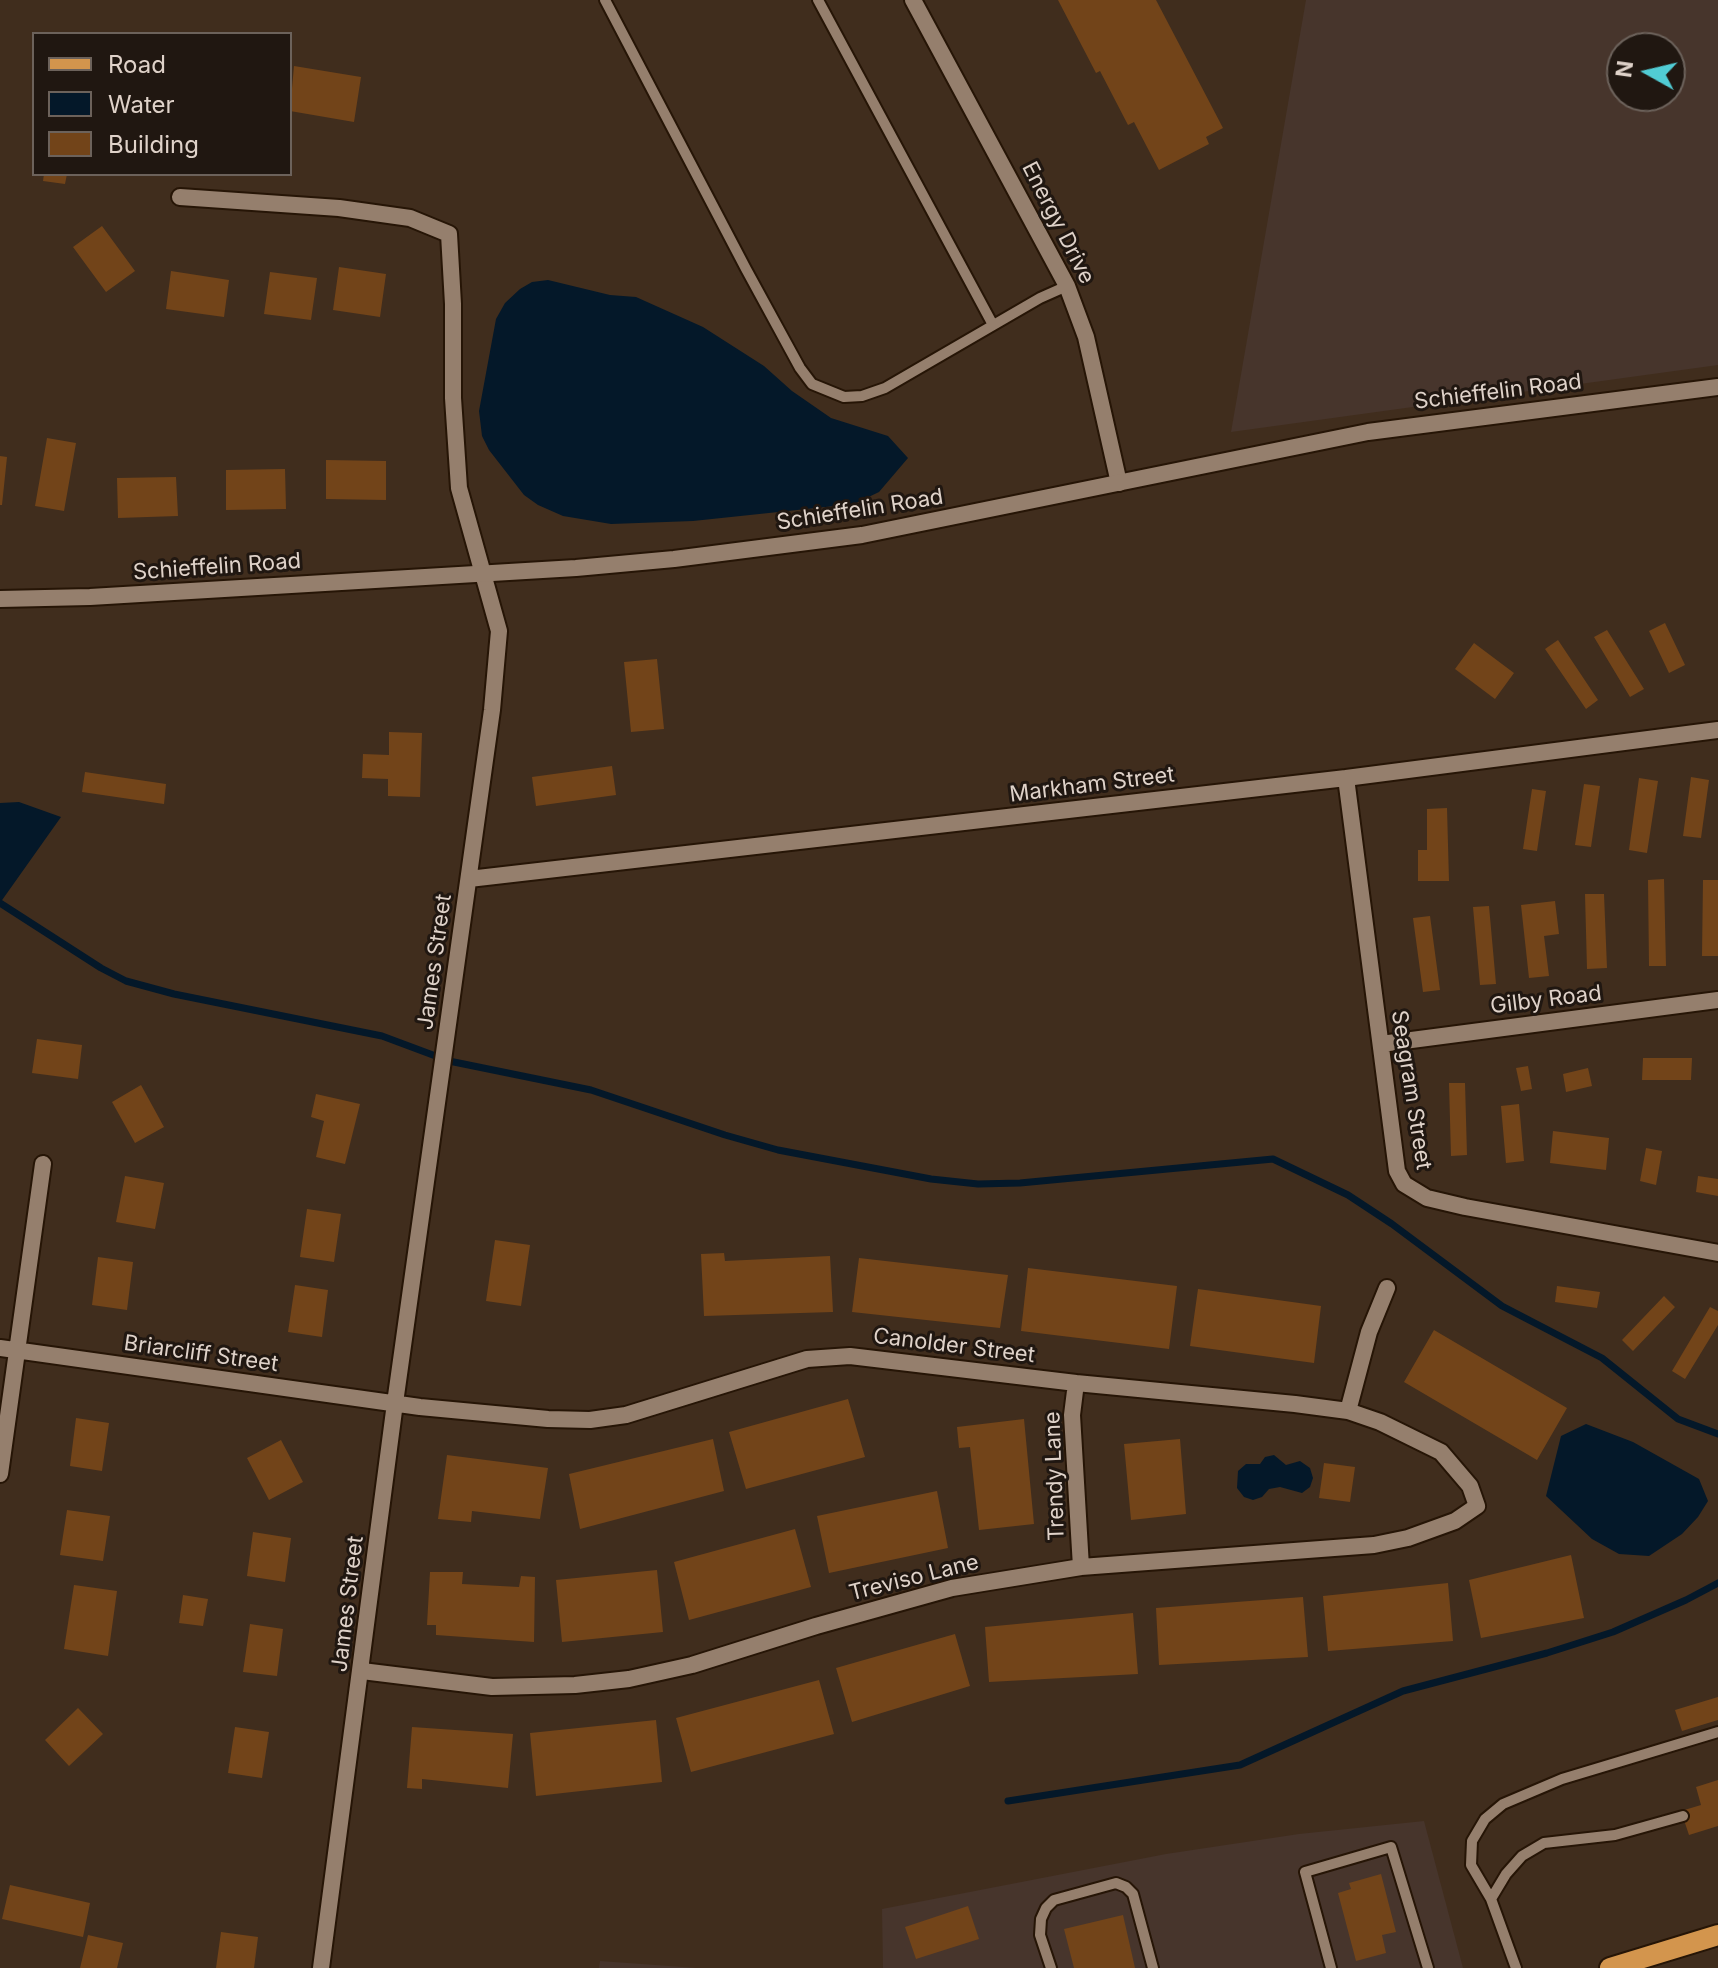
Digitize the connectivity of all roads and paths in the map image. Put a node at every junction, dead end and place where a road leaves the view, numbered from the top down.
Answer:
1 (605, 0) edge
2 (818, 0) edge
3 (913, 0) edge
4 (180, 197) dead end
5 (1067, 286) junction
6 (993, 325) junction
7 (1718, 387) edge
8 (1119, 483) junction
9 (481, 572) junction
10 (0, 599) edge
11 (1718, 730) edge
12 (1346, 778) junction
13 (469, 879) junction
14 (1718, 1000) edge
15 (1381, 1044) junction
16 (43, 1164) dead end
17 (1718, 1253) edge
18 (1387, 1288) dead end
19 (8, 1349) edge
20 (1076, 1383) junction
21 (395, 1403) junction
22 (1348, 1411) junction
23 (0, 1474) edge
24 (1477, 1506) joint
25 (1081, 1567) junction
26 (362, 1671) junction
27 (1718, 1732) edge
28 (1683, 1816) dead end
29 (1491, 1899) junction
30 (1718, 1935) edge
31 (321, 1968) edge
32 (1051, 1968) edge
33 (1153, 1968) edge
34 (1331, 1968) edge
35 (1428, 1968) edge
36 (1516, 1968) edge
37 (1610, 1968) edge

1 - 6 lane
2 - 6 lane
3 - 5 street, Energy Drive
4 - 9 street, James Street
5 - 6 lane
5 - 8 street, Energy Drive
7 - 8 street, Schieffelin Road
8 - 9 street, Schieffelin Road
9 - 10 street, Schieffelin Road
9 - 13 street, James Street
11 - 12 street, Markham Street
12 - 13 street, Markham Street
12 - 15 street, Seagram Street
13 - 21 street, James Street
14 - 15 street, Gilby Road
15 - 17 street, Seagram Street
16 - 19 street
18 - 22 street
19 - 21 street, Briarcliff Street
19 - 23 street
20 - 21 street, Canolder Street
20 - 22 street, Canolder Street
20 - 25 street, Trendy Lane
21 - 26 street, James Street
22 - 24 street, Canolder Street
24 - 25 street, Treviso Lane
25 - 26 street, Treviso Lane
26 - 31 street, James Street
27 - 29 lane
28 - 29 lane
29 - 36 lane
30 - 37 main road
32 - 33 lane
34 - 35 lane

